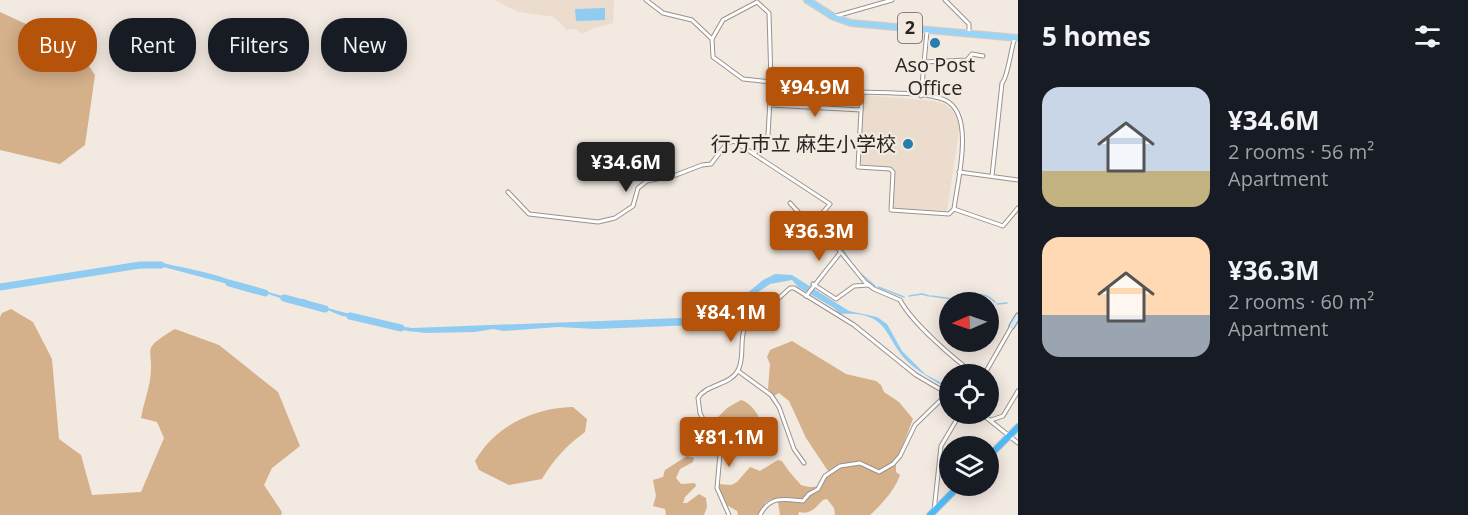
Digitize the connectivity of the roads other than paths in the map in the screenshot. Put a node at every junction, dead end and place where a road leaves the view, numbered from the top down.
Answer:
1 (646, 0) edge
2 (808, 0) edge
3 (892, 0) edge
4 (945, 0) edge
5 (757, 1) edge
6 (834, 17) junction
7 (927, 29) junction
8 (969, 32) junction
9 (1016, 37) edge
10 (712, 39) junction
11 (983, 56) dead end
12 (924, 62) junction
13 (771, 82) junction
14 (921, 96) junction
15 (771, 105) junction
16 (861, 111) junction
17 (754, 154) junction
18 (959, 172) junction
19 (992, 176) junction
20 (1018, 180) edge
21 (508, 192) dead end
22 (790, 203) dead end
23 (1018, 208) edge
24 (954, 209) junction
25 (814, 228) junction
26 (840, 253) junction
27 (813, 285) junction
28 (869, 285) junction
29 (806, 295) junction
30 (1018, 316) edge
31 (1012, 326) joint
32 (963, 364) edge
33 (990, 364) edge
34 (738, 371) junction
35 (939, 389) edge
36 (1018, 391) edge
37 (939, 402) edge
38 (999, 417) edge
39 (954, 424) edge
40 (996, 424) edge
41 (1018, 427) edge
42 (1009, 436) junction
43 (1018, 443) edge
44 (999, 446) edge
45 (804, 463) dead end
46 (949, 496) edge
47 (932, 513) edge
48 (729, 515) edge
49 (760, 515) edge

1 - 10 street
2 - 6 main road, 2
3 - 6 street
4 - 8 street
5 - 10 street
5 - 13 street
6 - 7 main road, 2
7 - 8 main road, 2
7 - 12 street
8 - 9 main road, 2
9 - 19 street
10 - 13 street
11 - 12 street
12 - 14 street
13 - 15 street
14 - 16 street
14 - 18 street
15 - 16 street
15 - 17 street
16 - 24 street
17 - 21 street
17 - 25 street
18 - 19 street
18 - 24 street
19 - 20 street
22 - 25 street
23 - 24 street
25 - 26 street
26 - 27 street
26 - 28 street
27 - 28 street
27 - 29 street
28 - 32 street
29 - 34 street
29 - 35 street
30 - 31 street
31 - 33 street
34 - 45 street
34 - 48 street
36 - 38 street
37 - 49 street
39 - 47 street
40 - 42 street
41 - 42 highway
42 - 43 street
42 - 44 highway
46 - 47 highway

